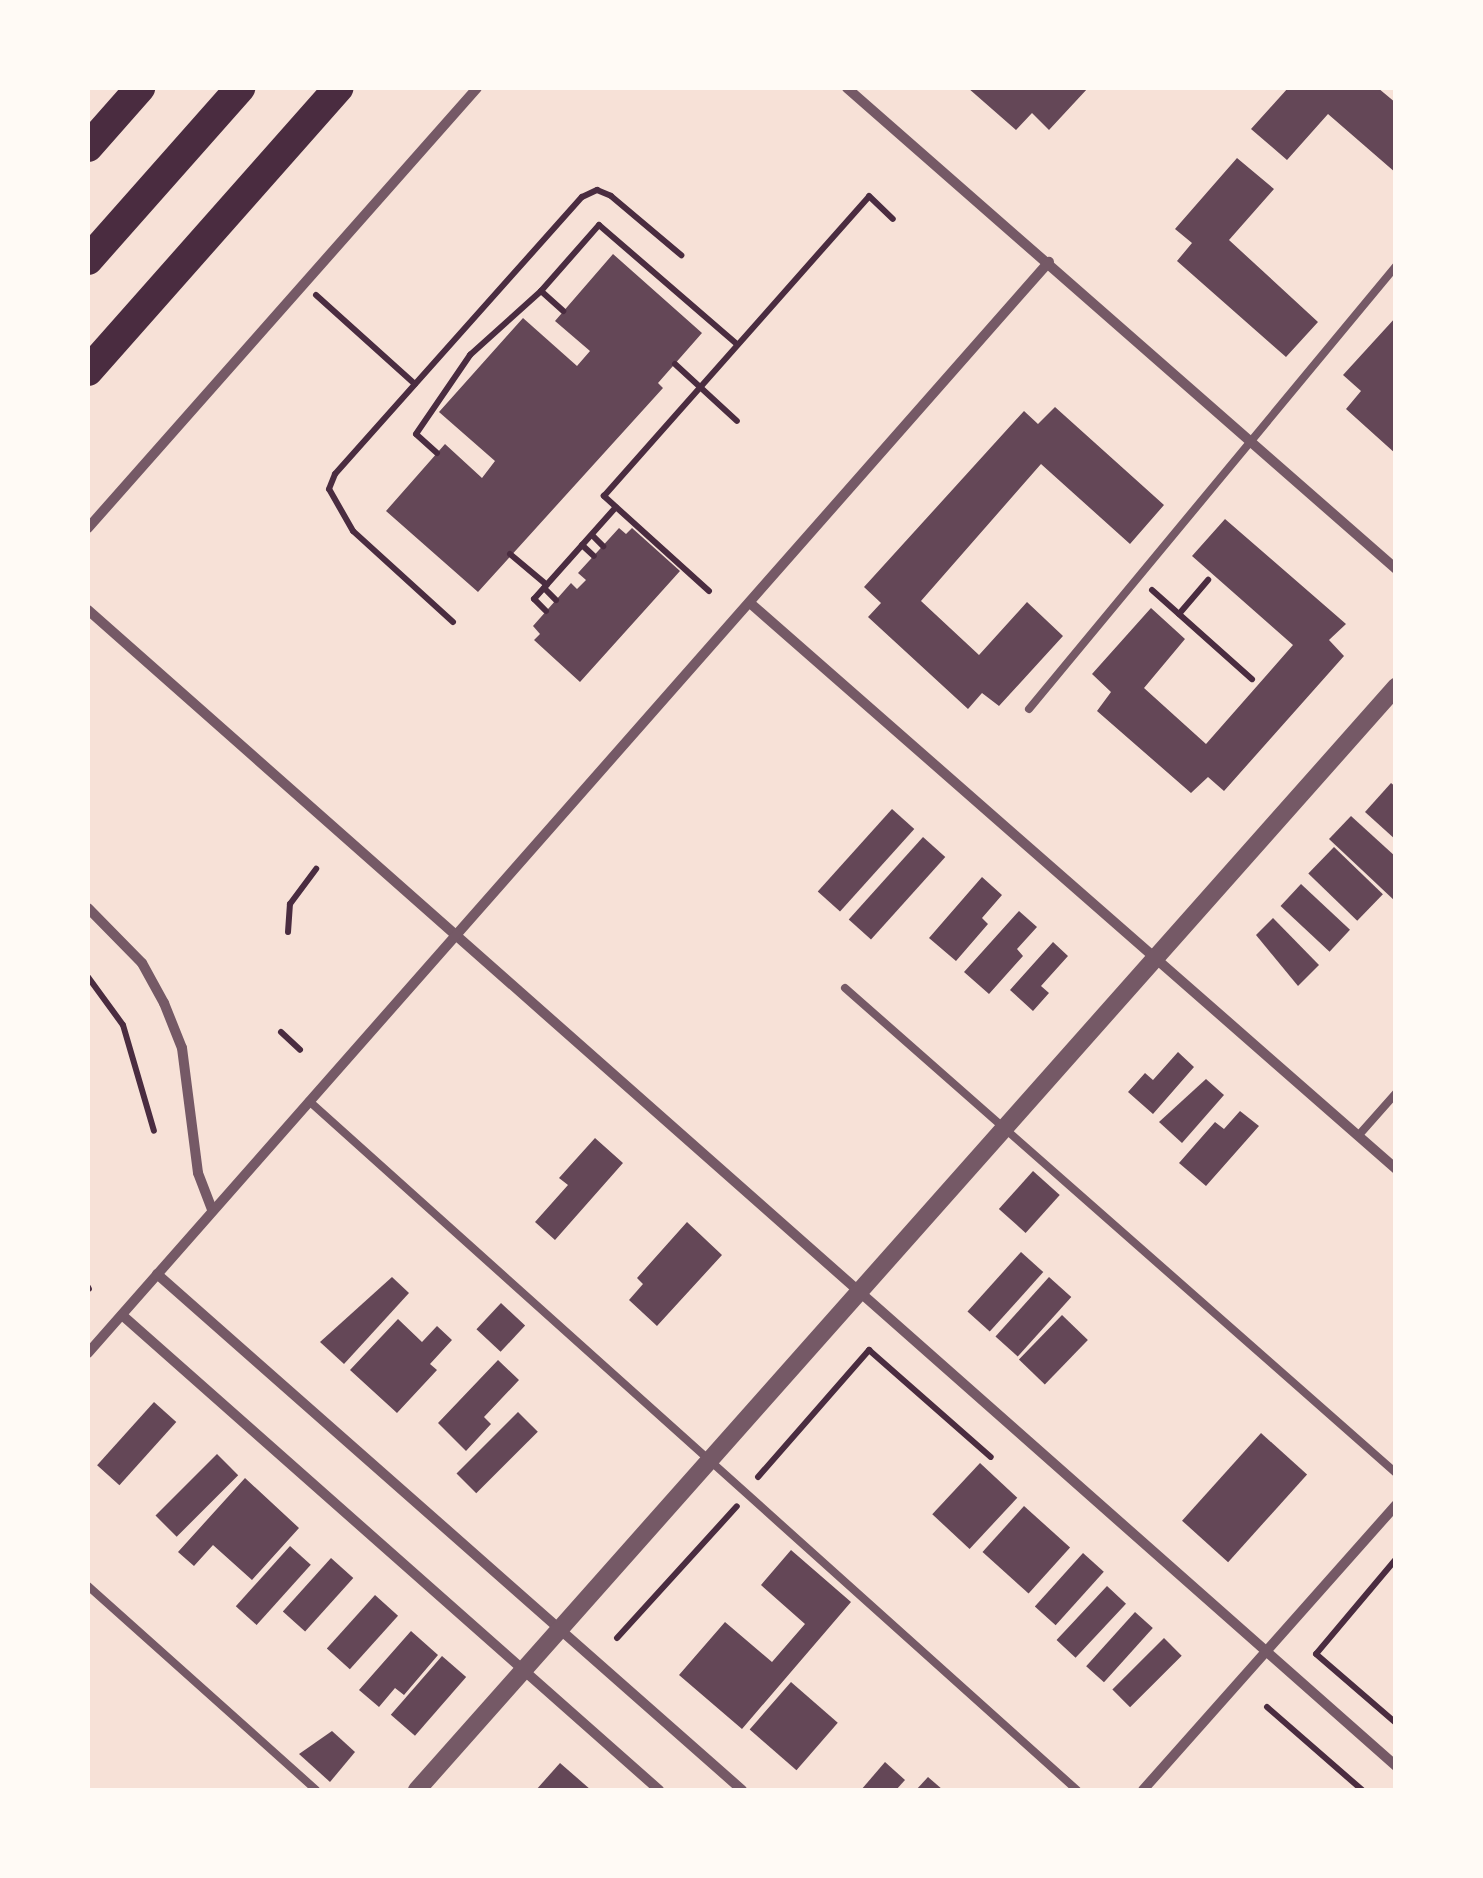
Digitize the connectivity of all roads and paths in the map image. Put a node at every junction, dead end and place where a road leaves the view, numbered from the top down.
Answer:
1 (140, 88) edge
2 (240, 88) edge
3 (338, 88) edge
4 (477, 88) edge
5 (847, 88) edge
6 (88, 147) edge
7 (894, 218) dead end
8 (681, 255) dead end
9 (88, 260) edge
10 (1049, 262) junction
11 (1396, 266) edge
12 (304, 284) junction
13 (541, 291) junction
14 (563, 311) dead end
15 (736, 344) junction
16 (675, 364) dead end
17 (88, 371) edge
18 (415, 384) junction
19 (699, 387) junction
20 (737, 421) dead end
21 (1252, 442) junction
22 (437, 453) dead end
23 (616, 507) junction
24 (88, 528) edge
25 (592, 535) junction
26 (582, 545) junction
27 (603, 546) dead end
28 (510, 554) dead end
29 (594, 556) dead end
30 (1396, 569) edge
31 (1138, 579) junction
32 (1208, 580) dead end
33 (545, 586) junction
34 (709, 591) dead end
35 (556, 600) dead end
36 (750, 602) junction
37 (88, 610) edge
38 (546, 611) dead end
39 (1178, 614) junction
40 (453, 622) dead end
41 (1252, 679) dead end
42 (1396, 687) edge
43 (1029, 708) dead end
44 (316, 870) dead end
45 (88, 908) edge
46 (288, 932) dead end
47 (456, 939) junction
48 (1152, 960) junction
49 (88, 976) edge
50 (844, 988) dead end
51 (281, 1032) dead end
52 (300, 1050) dead end
53 (1396, 1094) edge
54 (309, 1101) junction
55 (1004, 1125) junction
56 (154, 1131) dead end
57 (1358, 1136) junction
58 (1396, 1169) edge
59 (212, 1209) junction
60 (158, 1274) junction
61 (857, 1292) junction
62 (122, 1315) junction
63 (88, 1353) edge
64 (991, 1457) dead end
65 (707, 1462) junction
66 (1396, 1473) edge
67 (758, 1477) dead end
68 (739, 1504) dead end
69 (1396, 1505) edge
70 (1396, 1559) edge
71 (88, 1586) edge
72 (559, 1630) junction
73 (617, 1638) dead end
74 (1266, 1652) junction
75 (523, 1670) junction
76 (1267, 1708) dead end
77 (1396, 1723) edge
78 (1396, 1766) edge
79 (316, 1790) edge
80 (416, 1790) edge
81 (659, 1790) edge
82 (742, 1790) edge
83 (1078, 1790) edge
84 (1143, 1790) edge
85 (1362, 1790) edge

1 - 6 highway
2 - 9 highway
3 - 17 highway
4 - 12 street
5 - 10 street
7 - 15 path
8 - 18 path
10 - 21 street
10 - 36 street
11 - 21 lane
12 - 18 path
12 - 24 street
13 - 14 path
13 - 15 path
13 - 22 path
15 - 19 path
16 - 19 path
18 - 40 path
19 - 20 path
19 - 23 path
21 - 30 street
21 - 31 lane
23 - 25 path
23 - 34 path
25 - 26 path
25 - 27 path
26 - 29 path
26 - 33 path
28 - 33 path
31 - 39 path
31 - 43 lane
32 - 39 path
33 - 35 path
33 - 38 path
36 - 47 street
36 - 48 street
37 - 47 street
39 - 41 path
42 - 48 street
44 - 46 path
45 - 59 street
47 - 54 street
47 - 61 street
48 - 55 street
48 - 57 street
49 - 56 path
50 - 55 lane
51 - 52 path
53 - 57 lane
54 - 59 street
54 - 65 lane
55 - 61 street
55 - 66 lane
57 - 58 street
59 - 60 street
60 - 62 street
60 - 72 street
61 - 65 street
61 - 74 street
62 - 63 street
62 - 75 street
64 - 67 path
65 - 72 street
65 - 83 lane
68 - 73 path
69 - 74 street
70 - 77 path
71 - 79 lane
72 - 75 street
72 - 82 street
74 - 78 street
74 - 84 street
75 - 80 street
75 - 81 street
76 - 85 path

